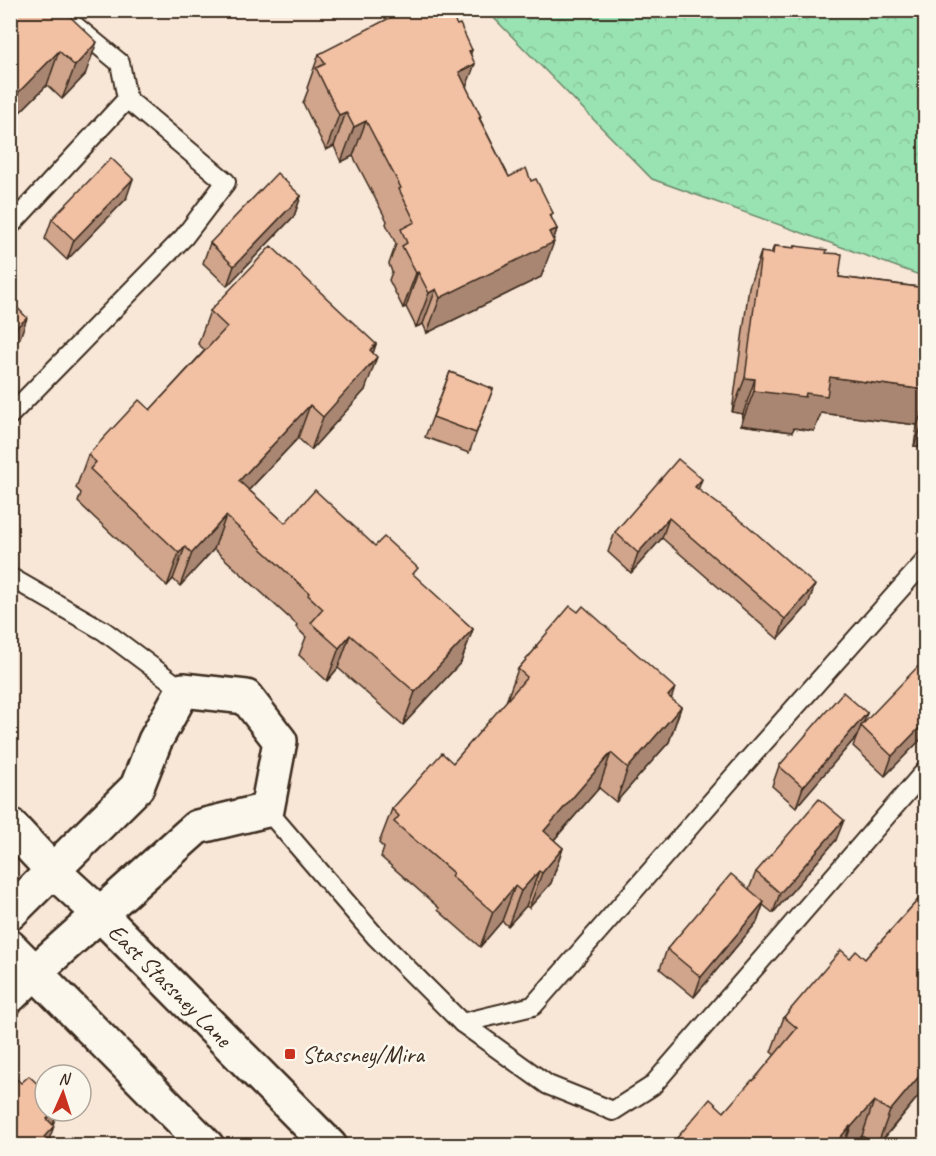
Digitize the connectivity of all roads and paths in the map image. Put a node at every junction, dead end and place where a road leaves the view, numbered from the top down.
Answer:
1 (56, 10) edge
2 (127, 99) junction
3 (10, 226) edge
4 (10, 415) edge
5 (926, 560) edge
6 (10, 577) edge
7 (183, 690) junction
8 (926, 770) edge
9 (267, 810) junction
10 (10, 825) edge
11 (52, 870) junction
12 (10, 913) edge
13 (100, 914) junction
14 (10, 947) edge
15 (35, 972) junction
16 (10, 996) edge
17 (462, 1023) junction
18 (207, 1146) edge
19 (330, 1146) edge

1 - 2 lane
2 - 3 lane
2 - 4 lane
5 - 17 lane
6 - 7 lane
7 - 9 street
7 - 11 street
8 - 17 lane
9 - 13 street
9 - 17 lane
10 - 11 street, East Stassney Lane
11 - 12 street
11 - 13 street, East Stassney Lane
13 - 15 street
13 - 19 street, East Stassney Lane
14 - 15 street
15 - 16 street
15 - 18 street

